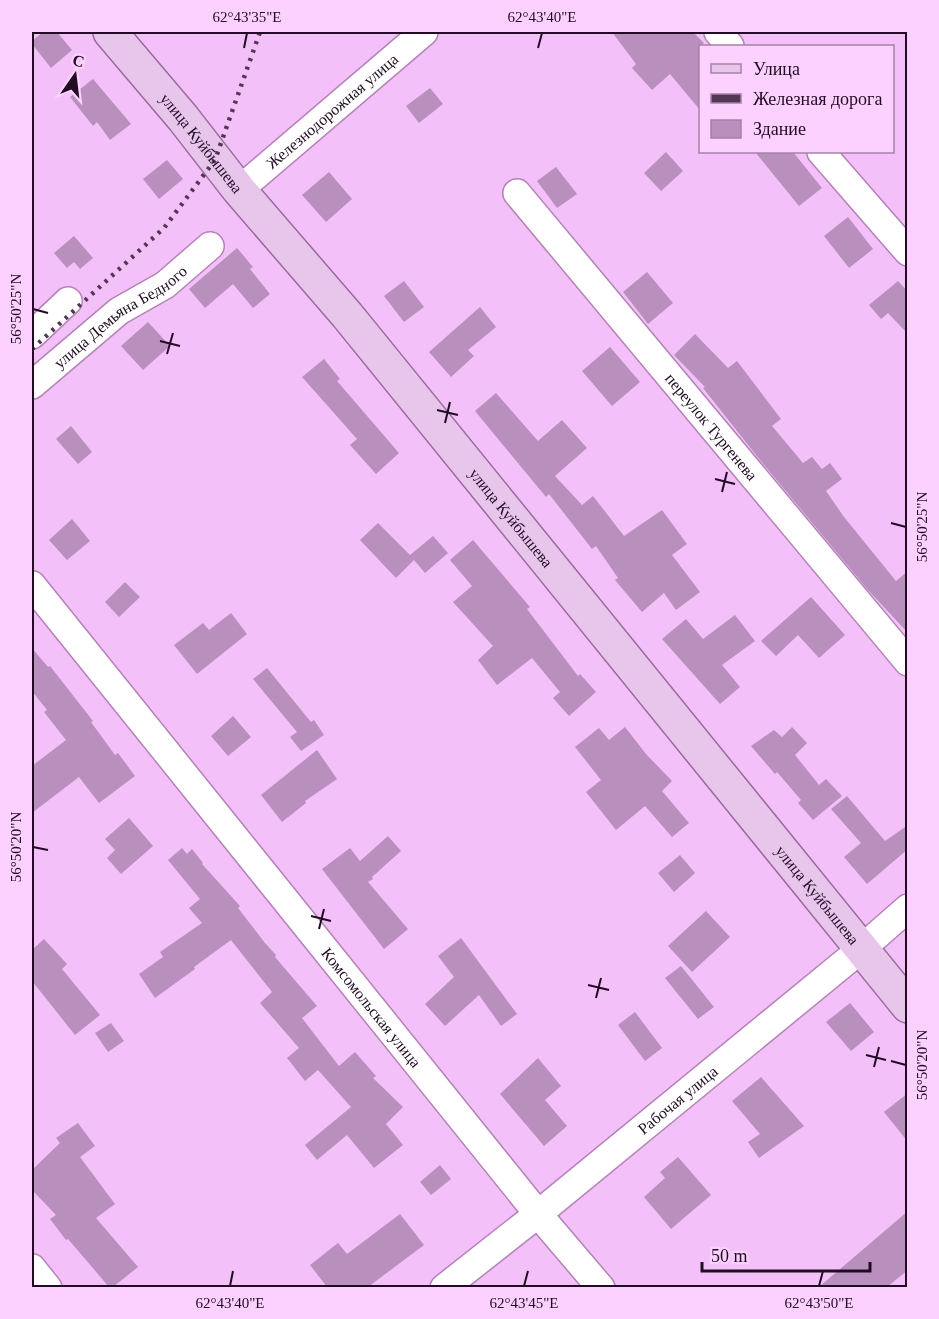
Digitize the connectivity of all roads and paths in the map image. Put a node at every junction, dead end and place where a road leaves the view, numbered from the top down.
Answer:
1 (110, 32) edge
2 (424, 32) edge
3 (718, 32) edge
4 (729, 45) edge
5 (822, 153) edge
6 (239, 190) junction
7 (517, 193) dead end
8 (210, 246) dead end
9 (908, 252) edge
10 (68, 301) dead end
11 (32, 335) edge
12 (32, 385) edge
13 (32, 585) edge
14 (908, 662) edge
15 (908, 908) edge
16 (860, 950) junction
17 (908, 1006) edge
18 (538, 1214) junction
19 (32, 1268) edge
20 (48, 1287) edge
21 (444, 1287) edge
22 (601, 1287) edge

1 - 6 main road, улица Куйбышева
2 - 6 street, Железнодорожная улица
3 - 4 street
5 - 9 street
6 - 16 main road, улица Куйбышева
7 - 14 street, переулок Тургенева
8 - 12 street, улица Демьяна Бедного
10 - 11 street
13 - 18 street, Комсомольская улица
15 - 16 street, Рабочая улица
16 - 17 main road, улица Куйбышева
16 - 18 street, Рабочая улица
18 - 21 street, Рабочая улица
18 - 22 street, Комсомольская улица
19 - 20 street

